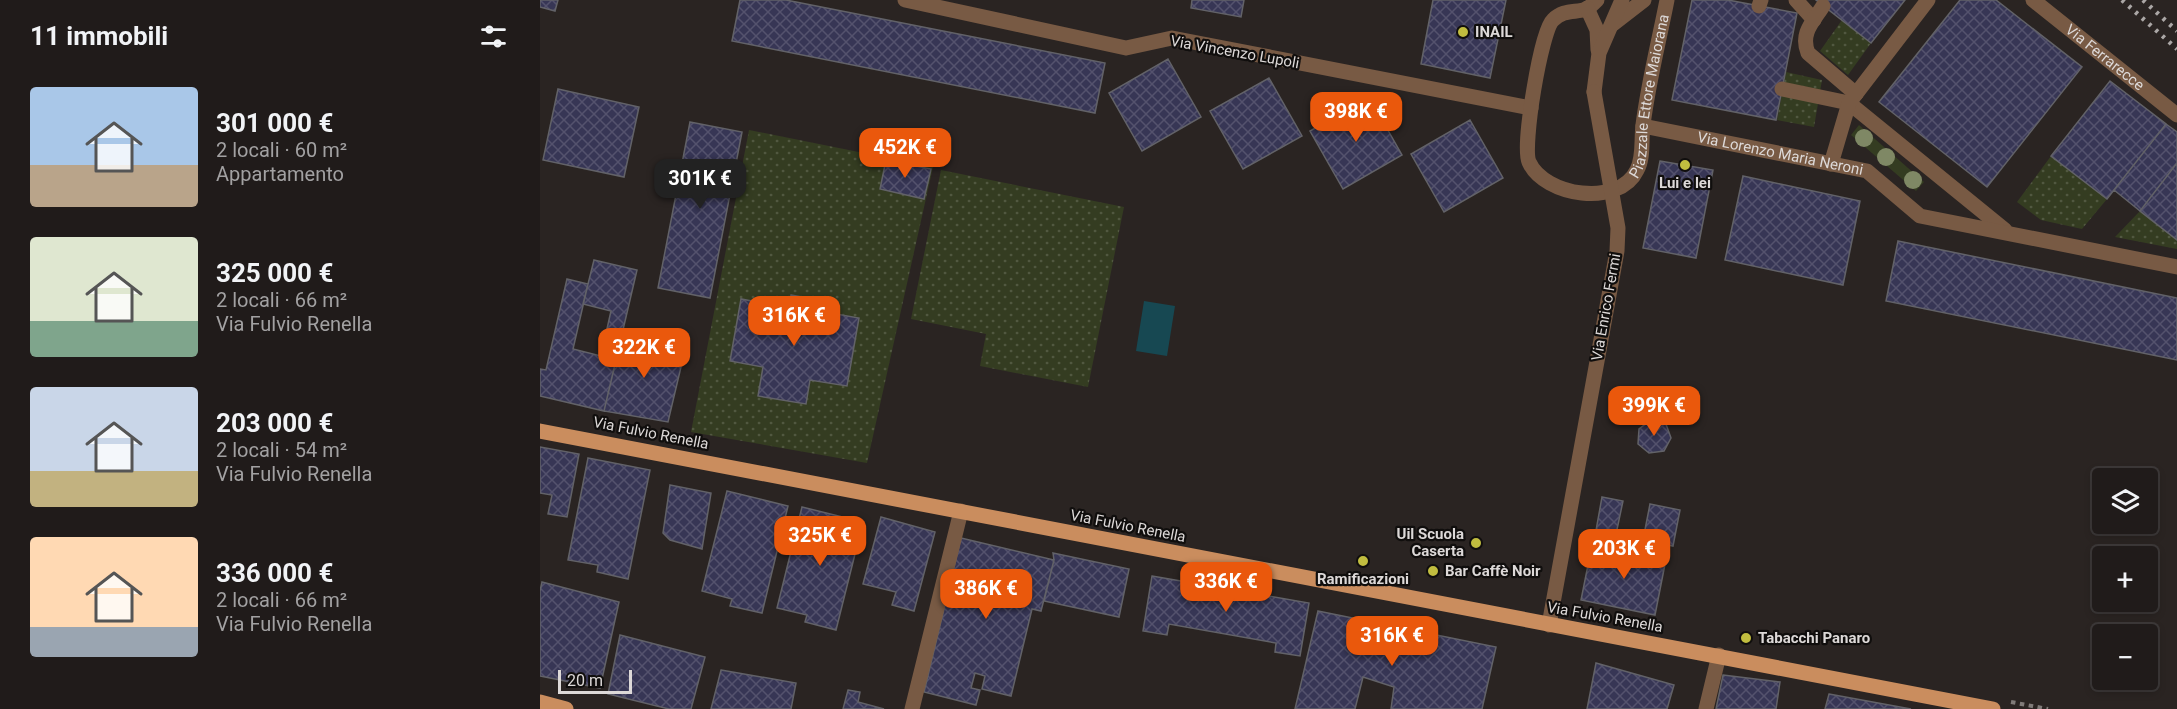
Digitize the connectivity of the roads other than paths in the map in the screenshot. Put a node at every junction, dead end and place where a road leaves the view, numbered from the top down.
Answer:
1 (905, 0) edge
2 (1622, 0) edge
3 (1644, 0) edge
4 (1667, 0) edge
5 (1796, 0) edge
6 (1928, 0) edge
7 (2033, 0) edge
8 (1592, 4) edge
9 (1823, 6) dead end
10 (1814, 20) junction
11 (1611, 26) junction
12 (1599, 54) junction
13 (1782, 89) dead end
14 (1852, 98) junction
15 (1531, 108) junction
16 (2177, 115) edge
17 (1643, 126) junction
18 (1831, 164) junction
19 (2007, 232) junction
20 (2177, 267) edge
21 (540, 430) edge
22 (961, 512) junction
23 (1549, 626) junction
24 (1719, 655) junction
25 (540, 702) edge
26 (566, 709) edge
27 (912, 709) edge
28 (1706, 709) edge
29 (1993, 709) edge

1 - 15 street, Via Vincenzo Lupoli
2 - 11 street, Via Enrico Fermi
3 - 11 street, Via Enrico Fermi
4 - 17 street, Piazzale Ettore Maiorana
5 - 10 street
6 - 14 street
7 - 16 street, Via Ferrarecce
8 - 12 street, Piazzale Ettore Maiorana
8 - 15 street, Piazzale Ettore Maiorana
9 - 10 street, Via Lorenzo Maria Neroni
10 - 14 street, Via Lorenzo Maria Neroni
11 - 12 street, Via Enrico Fermi
12 - 23 street, Via Enrico Fermi, bridge
13 - 14 street
14 - 18 street
14 - 19 street, Via Lorenzo Maria Neroni
15 - 17 street, Piazzale Ettore Maiorana
17 - 18 street, Via Lorenzo Maria Neroni
18 - 19 street, Via Lorenzo Maria Neroni
19 - 20 street, Via Lorenzo Maria Neroni
21 - 22 main road, Via Fulvio Renella
22 - 23 main road, Via Fulvio Renella
22 - 27 street
23 - 24 main road, Via Fulvio Renella
24 - 28 street
24 - 29 main road, Via Fulvio Renella
25 - 26 main road

